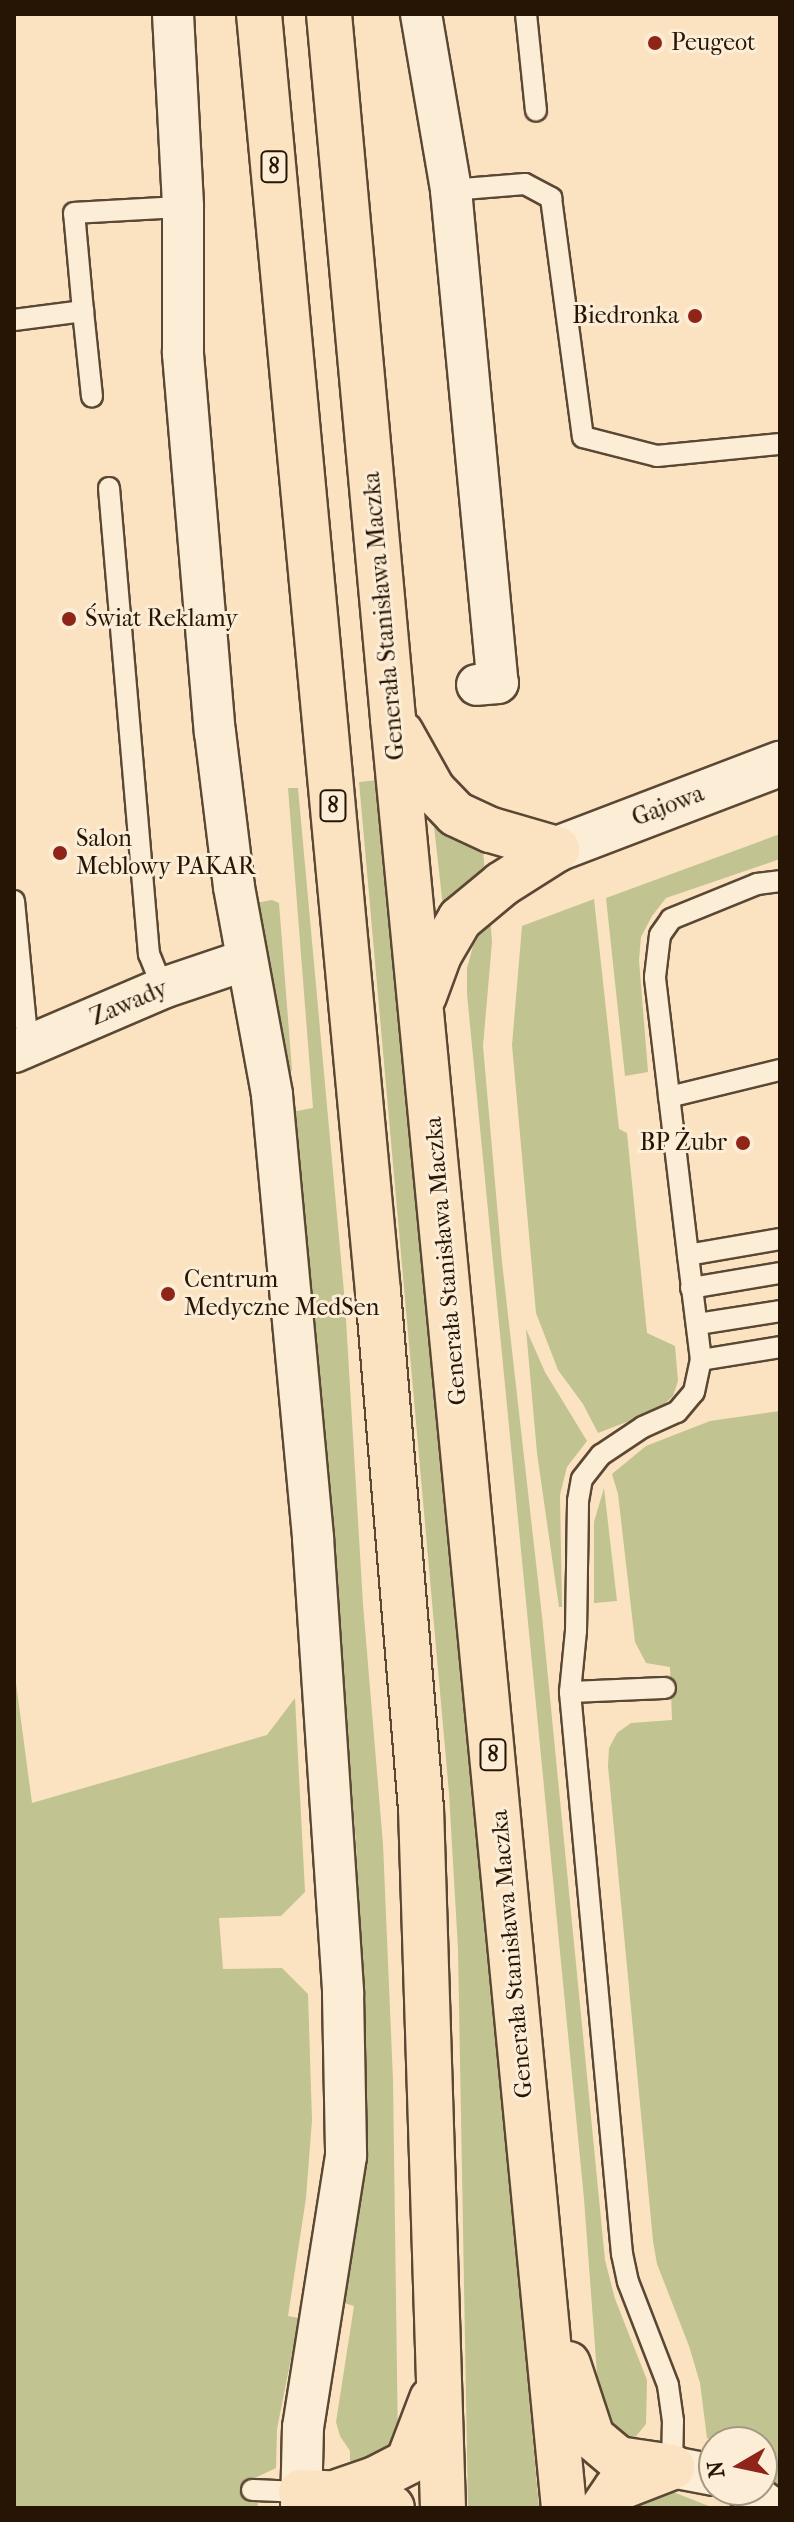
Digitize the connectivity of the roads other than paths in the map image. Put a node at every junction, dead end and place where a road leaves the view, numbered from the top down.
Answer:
1 (173, 14) edge
2 (259, 14) edge
3 (329, 14) edge
4 (421, 14) edge
5 (526, 14) edge
6 (536, 110) dead end
7 (451, 190) junction
8 (183, 207) junction
9 (83, 311) junction
10 (14, 320) edge
11 (92, 397) dead end
12 (780, 444) edge
13 (109, 488) dead end
14 (477, 685) dead end
15 (393, 719) junction
16 (780, 764) edge
17 (557, 849) junction
18 (780, 881) edge
19 (14, 901) edge
20 (246, 960) junction
21 (163, 988) junction
22 (422, 1002) junction
23 (21, 1049) edge
24 (780, 1070) edge
25 (669, 1097) junction
26 (780, 1239) edge
27 (688, 1255) junction
28 (780, 1273) edge
29 (691, 1288) junction
30 (780, 1311) edge
31 (698, 1324) junction
32 (780, 1347) edge
33 (701, 1360) junction
34 (665, 1688) dead end
35 (570, 1692) junction
36 (543, 2292) junction
37 (440, 2372) junction
38 (672, 2467) junction
39 (698, 2472) edge
40 (252, 2490) dead end
41 (314, 2497) edge
42 (392, 2508) edge
43 (443, 2508) edge
44 (564, 2508) edge
45 (603, 2508) edge

1 - 8 street
2 - 37 highway, 8
3 - 15 highway, Generała Stanisława Maczka / 8
4 - 7 street
5 - 6 lane
7 - 12 lane
7 - 14 street
8 - 9 lane
8 - 20 street
9 - 10 lane
9 - 11 lane
13 - 21 lane
15 - 17 highway
15 - 22 highway, Generała Stanisława Maczka / 8
16 - 17 street, Gajowa
17 - 22 highway
18 - 25 lane
19 - 23 lane
20 - 21 street, Zawady
20 - 41 street
21 - 23 street, Zawady
22 - 36 highway, Generała Stanisława Maczka / 8
24 - 25 lane
25 - 27 lane
26 - 27 lane
27 - 29 lane
28 - 29 lane
29 - 31 lane
30 - 31 lane
31 - 33 lane
32 - 33 lane
33 - 35 lane
34 - 35 lane
35 - 38 lane
36 - 38 highway
36 - 44 highway, Generała Stanisława Maczka / 8
37 - 41 highway
37 - 43 highway, 8
38 - 39 street
38 - 45 highway
40 - 41 lane
41 - 42 highway

